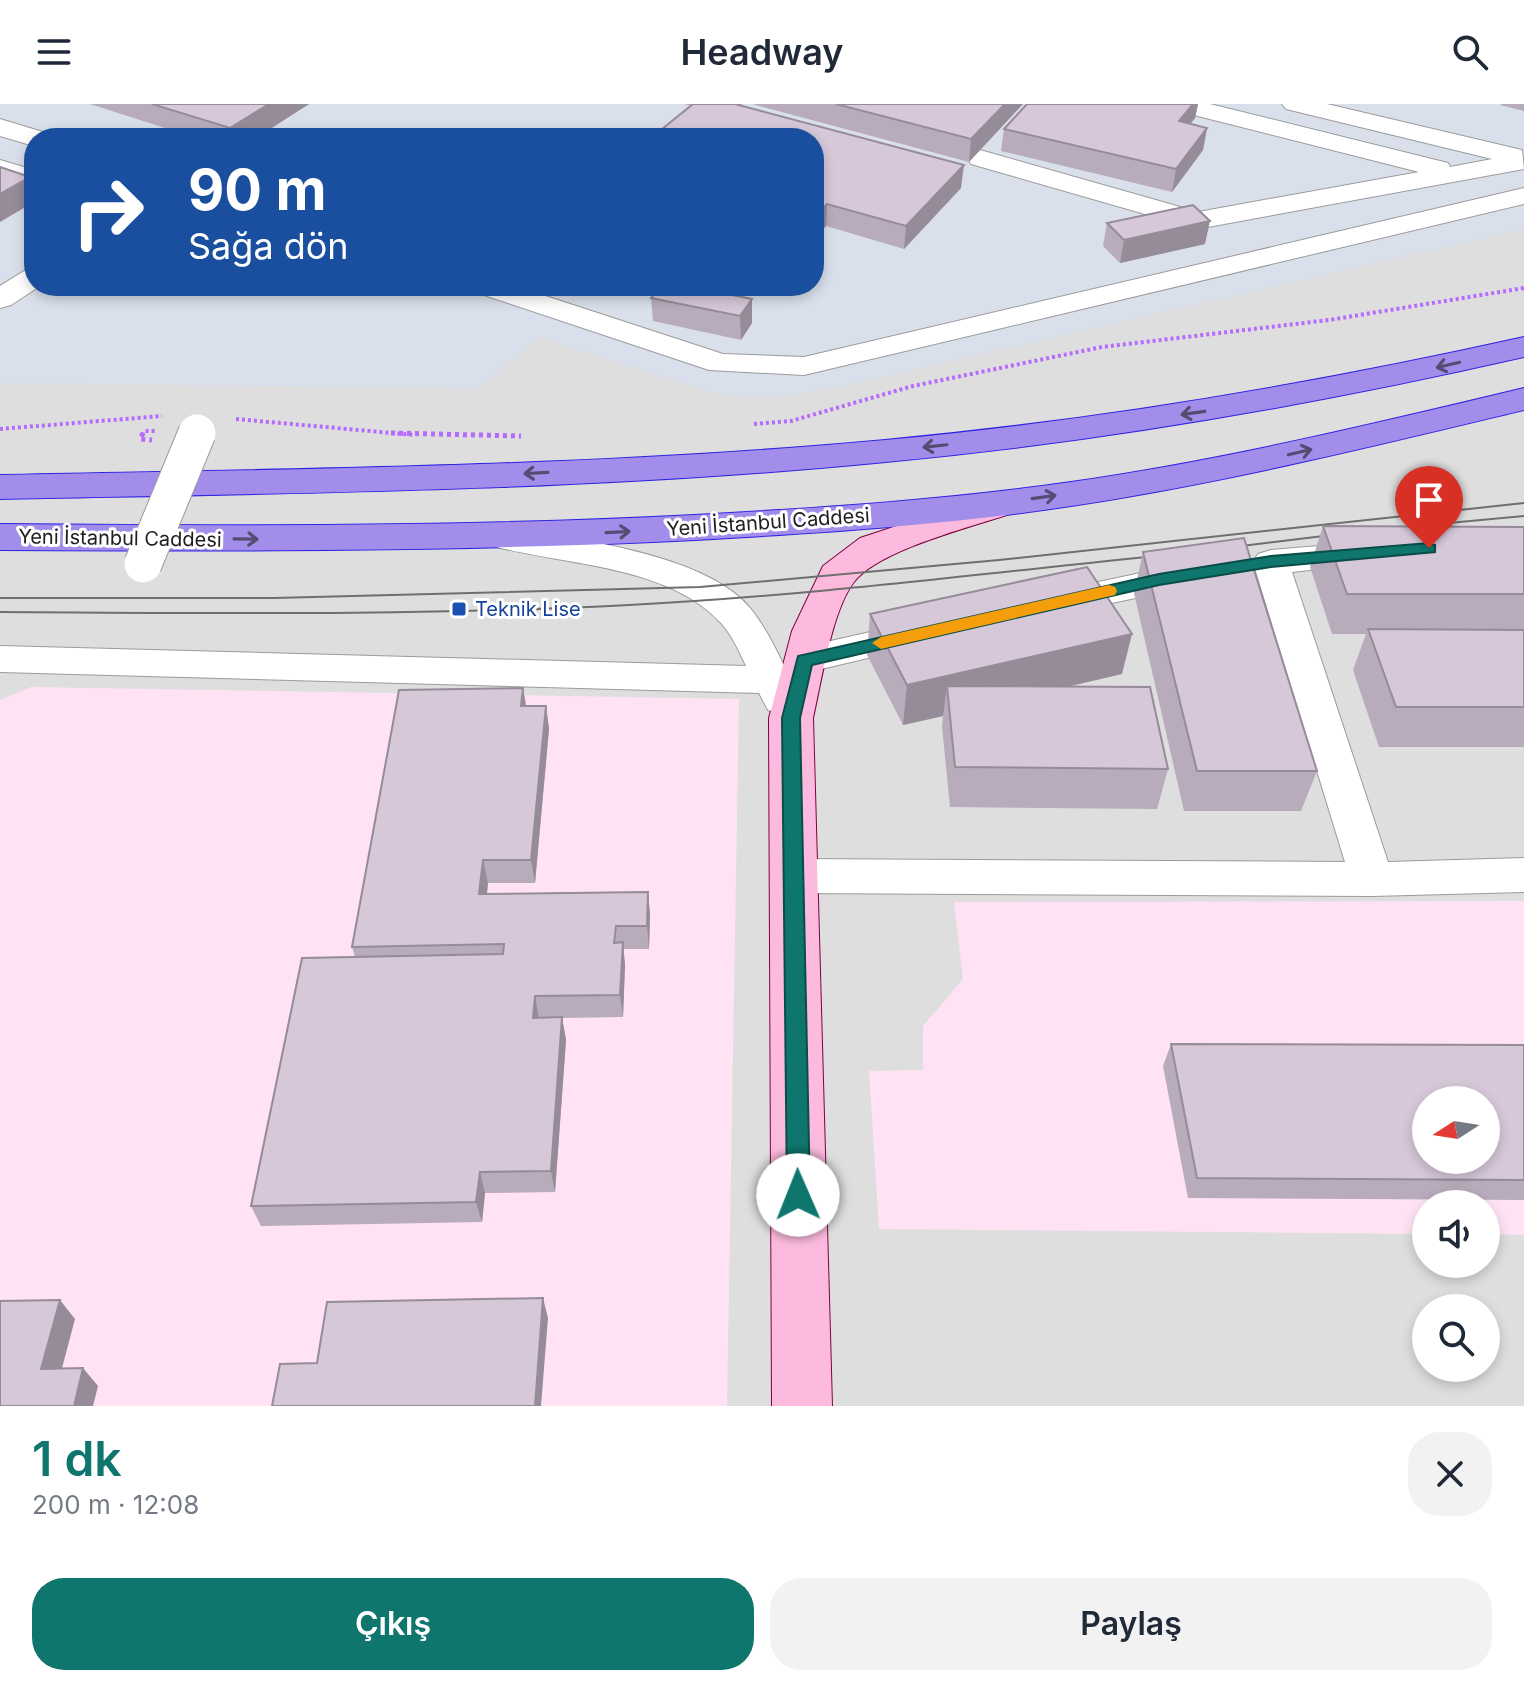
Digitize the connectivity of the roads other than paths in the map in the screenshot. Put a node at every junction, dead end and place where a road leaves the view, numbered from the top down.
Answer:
1 (1179, 104) edge
2 (1295, 104) edge
3 (0, 127) edge
4 (24, 135) edge
5 (980, 158) edge
6 (1524, 160) edge
7 (0, 164) edge
8 (24, 171) edge
9 (1453, 173) junction
10 (1524, 196) edge
11 (24, 283) edge
12 (516, 296) edge
13 (0, 299) edge
14 (1524, 347) edge
15 (1524, 399) edge
16 (197, 433) dead end
17 (0, 487) edge
18 (1004, 503) junction
19 (0, 537) edge
20 (501, 537) junction
21 (1398, 551) edge
22 (143, 564) dead end
23 (1243, 566) junction
24 (1020, 611) edge
25 (958, 625) edge
26 (0, 659) edge
27 (789, 686) junction
28 (1524, 875) edge
29 (794, 876) junction
30 (1372, 879) junction
31 (802, 1406) edge

1 - 9 street
2 - 6 street
3 - 4 street
5 - 9 street
6 - 9 street
7 - 8 lane
10 - 12 street
11 - 13 street
14 -> 17 highway
18 -> 15 highway, Yeni İstanbul Caddesi
16 - 22 street, bridge
20 -> 18 highway, Yeni İstanbul Caddesi
18 - 27 street
19 -> 20 highway, Yeni İstanbul Caddesi
20 - 27 street
21 - 23 street
23 - 24 street
23 - 30 street
25 - 27 street
26 - 27 street
27 - 29 street
28 - 30 street
29 - 30 street
29 - 31 street

